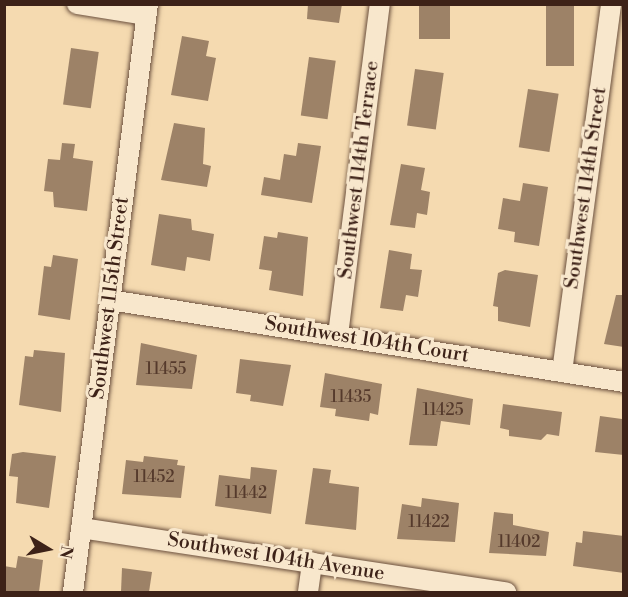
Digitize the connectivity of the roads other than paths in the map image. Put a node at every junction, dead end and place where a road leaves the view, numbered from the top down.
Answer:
1 (77, 4) edge
2 (380, 4) edge
3 (611, 4) edge
4 (147, 10) edge
5 (110, 300) junction
6 (338, 335) junction
7 (562, 372) junction
8 (624, 382) edge
9 (81, 528) junction
10 (312, 562) junction
11 (73, 592) edge
12 (308, 592) edge
13 (506, 592) edge

1 - 4 street
2 - 6 street, Southwest 114th Terrace
3 - 7 street, Southwest 114th Street
4 - 5 street, Southwest 115th Street
5 - 6 street, Southwest 104th Court
5 - 9 street, Southwest 115th Street
6 - 7 street, Southwest 104th Court
7 - 8 street, Southwest 104th Court
9 - 10 street, Southwest 104th Avenue
9 - 11 street, Southwest 115th Street
10 - 12 street
10 - 13 street, Southwest 104th Avenue

